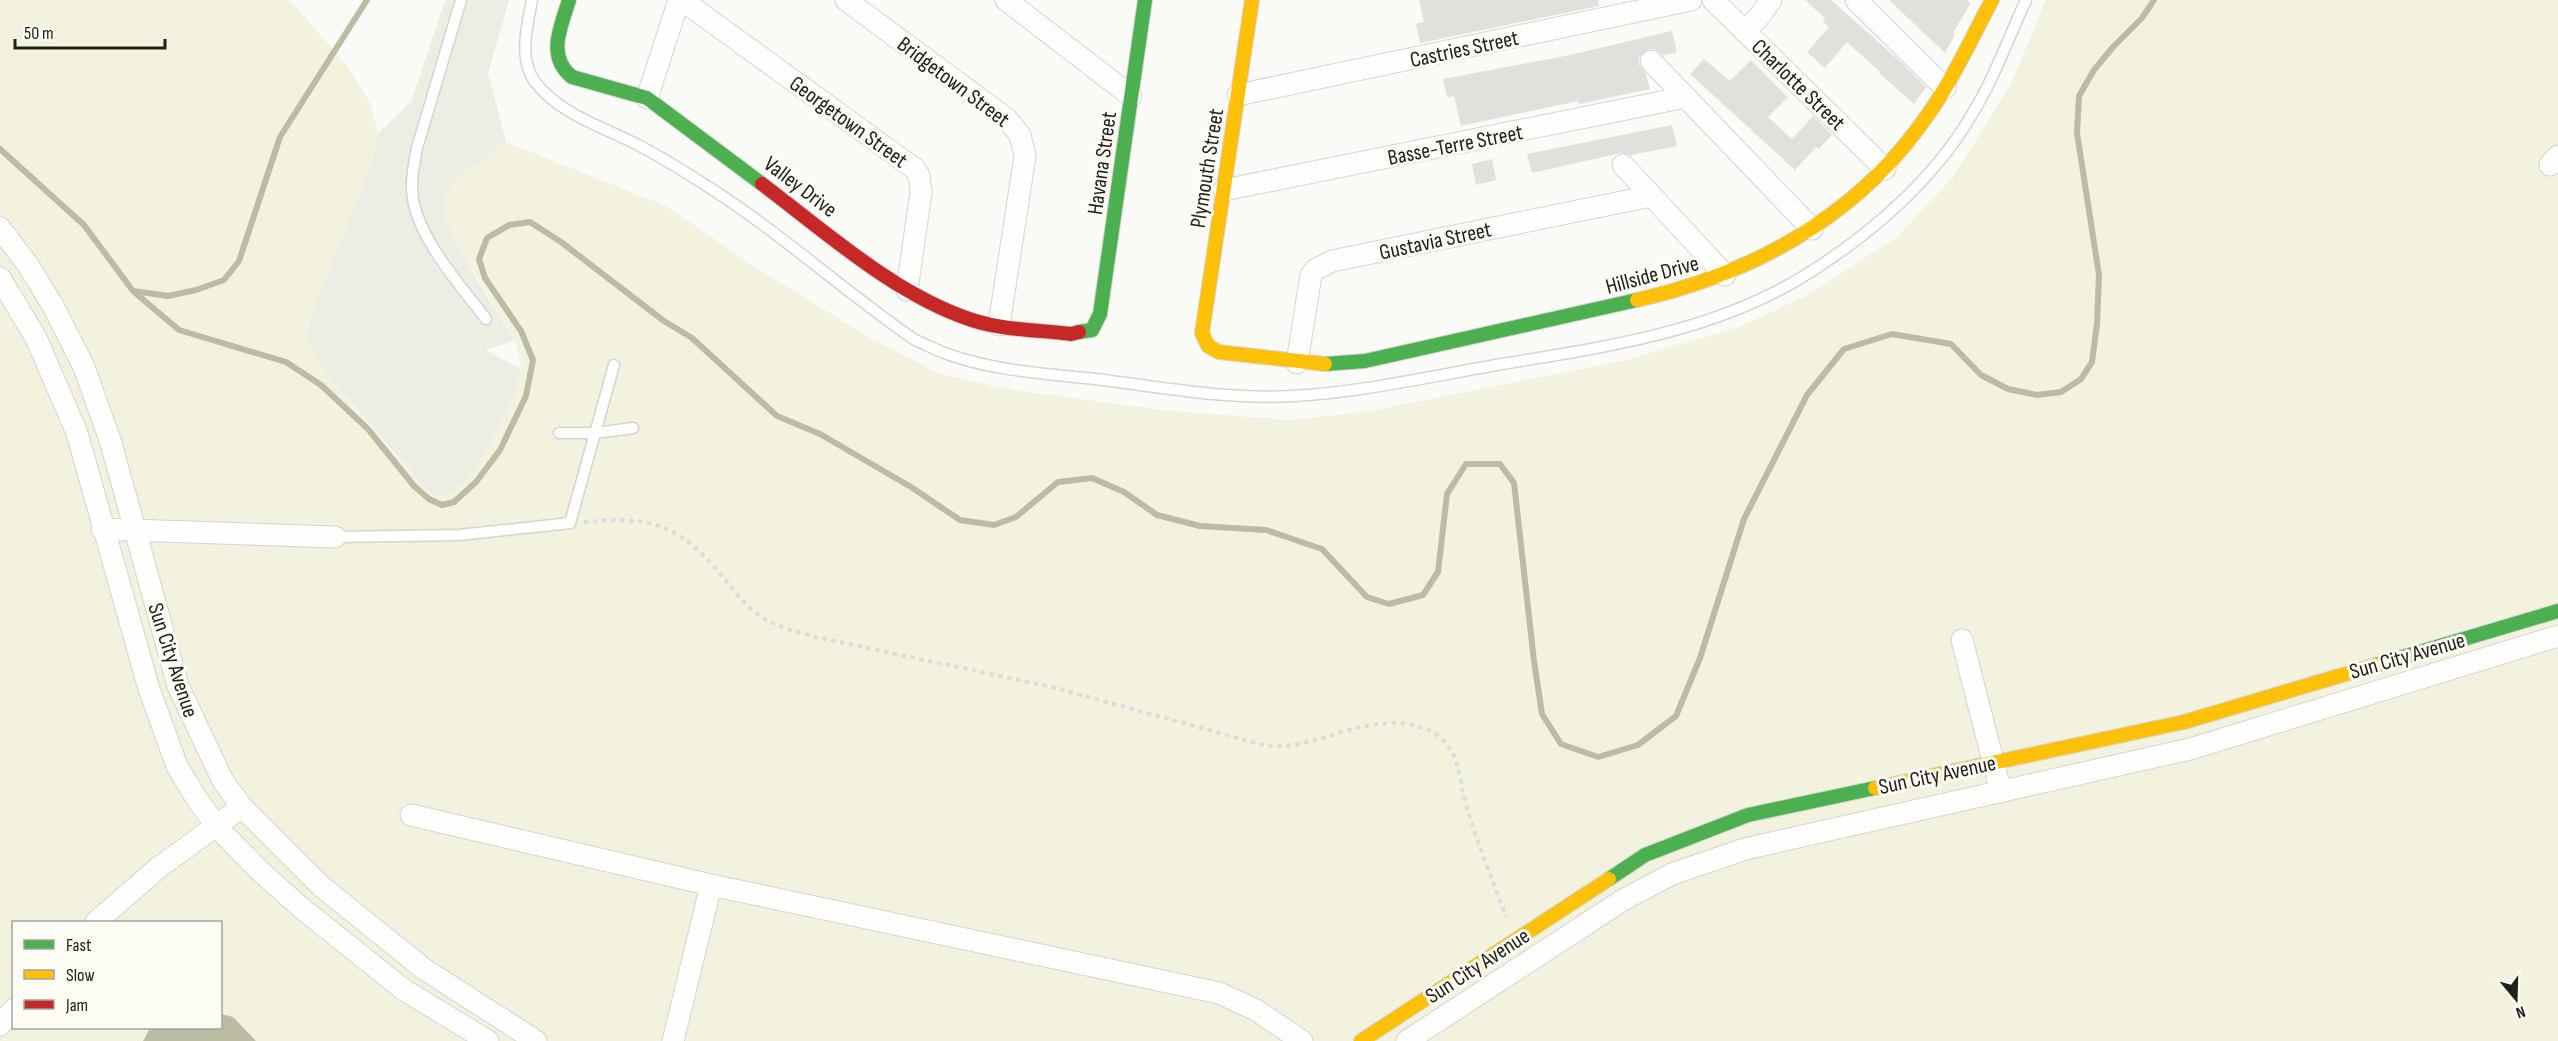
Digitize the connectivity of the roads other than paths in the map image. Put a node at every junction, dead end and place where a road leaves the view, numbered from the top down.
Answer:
1 (461, 0) edge
2 (532, 0) edge
3 (569, 0) edge
4 (681, 0) edge
5 (846, 0) edge
6 (1006, 0) edge
7 (1145, 0) edge
8 (1252, 0) edge
9 (1691, 0) edge
10 (1713, 0) edge
11 (1771, 0) edge
12 (1856, 0) edge
13 (1992, 0) edge
14 (2026, 0) edge
15 (1744, 31) junction
16 (1651, 61) dead end
17 (1945, 88) junction
18 (1238, 95) junction
19 (1131, 96) junction
20 (647, 98) junction
21 (1686, 98) junction
22 (1623, 165) dead end
23 (1885, 169) junction
24 (1224, 190) junction
25 (1651, 196) junction
26 (0, 228) edge
27 (1812, 230) junction
28 (1725, 275) junction
29 (0, 278) edge
30 (908, 290) junction
31 (486, 319) dead end
32 (999, 325) junction
33 (1092, 330) joint
34 (1205, 342) joint
35 (1297, 363) junction
36 (614, 364) dead end
37 (633, 428) dead end
38 (596, 433) junction
39 (559, 434) dead end
40 (102, 529) junction
41 (135, 529) junction
42 (335, 537) joint
43 (2558, 610) edge
44 (2558, 636) edge
45 (1962, 640) dead end
46 (1993, 762) junction
47 (2001, 792) junction
48 (242, 807) junction
49 (411, 815) dead end
50 (216, 826) junction
51 (711, 885) junction
52 (97, 921) edge
53 (12, 1011) edge
54 (0, 1025) edge
55 (488, 1041) edge
56 (536, 1041) edge
57 (673, 1041) edge
58 (1302, 1041) edge
59 (1361, 1041) edge
60 (1407, 1041) edge

1 - 31 lane
2 - 14 lane
3 - 20 street, Valley Drive
4 - 20 street
4 - 30 street, Georgetown Street
5 - 32 street, Bridgetown Street
6 - 19 street
7 - 19 street, Havana Street
8 - 18 street, Plymouth Street
9 - 18 street, Castries Street
10 - 15 street, Charlotte Street
11 - 15 street
12 - 17 street
13 - 17 street, Hillside Drive
15 - 23 street, Charlotte Street
16 - 21 street
17 - 23 street, Hillside Drive
18 - 24 street, Plymouth Street
19 - 33 street, Havana Street
20 - 30 street, Valley Drive
21 - 24 street, Basse-Terre Street
21 - 27 street
22 - 25 street
23 - 27 street, Hillside Drive
24 - 34 street, Plymouth Street
25 - 28 street
25 - 35 street, Gustavia Street
26 - 41 street, Sun City Avenue
27 - 28 street, Hillside Drive
28 - 35 street, Hillside Drive
29 - 40 street, Sun City Avenue
30 - 32 street, Valley Drive
32 - 33 street, Valley Drive
34 - 35 street, Hillside Drive
36 - 38 lane
37 - 38 lane
38 - 39 lane
38 - 42 lane
40 - 41 street
40 - 50 street, Sun City Avenue
41 - 42 street
41 - 48 street, Sun City Avenue
43 - 46 street, Sun City Avenue
44 - 47 street, Sun City Avenue
45 - 46 street
46 - 47 street
46 - 59 street, Sun City Avenue
47 - 60 street, Sun City Avenue
48 - 50 street
48 - 56 street, Sun City Avenue
49 - 51 street
50 - 52 street
50 - 55 street, Sun City Avenue
51 - 57 street
51 - 58 street
53 - 54 street

